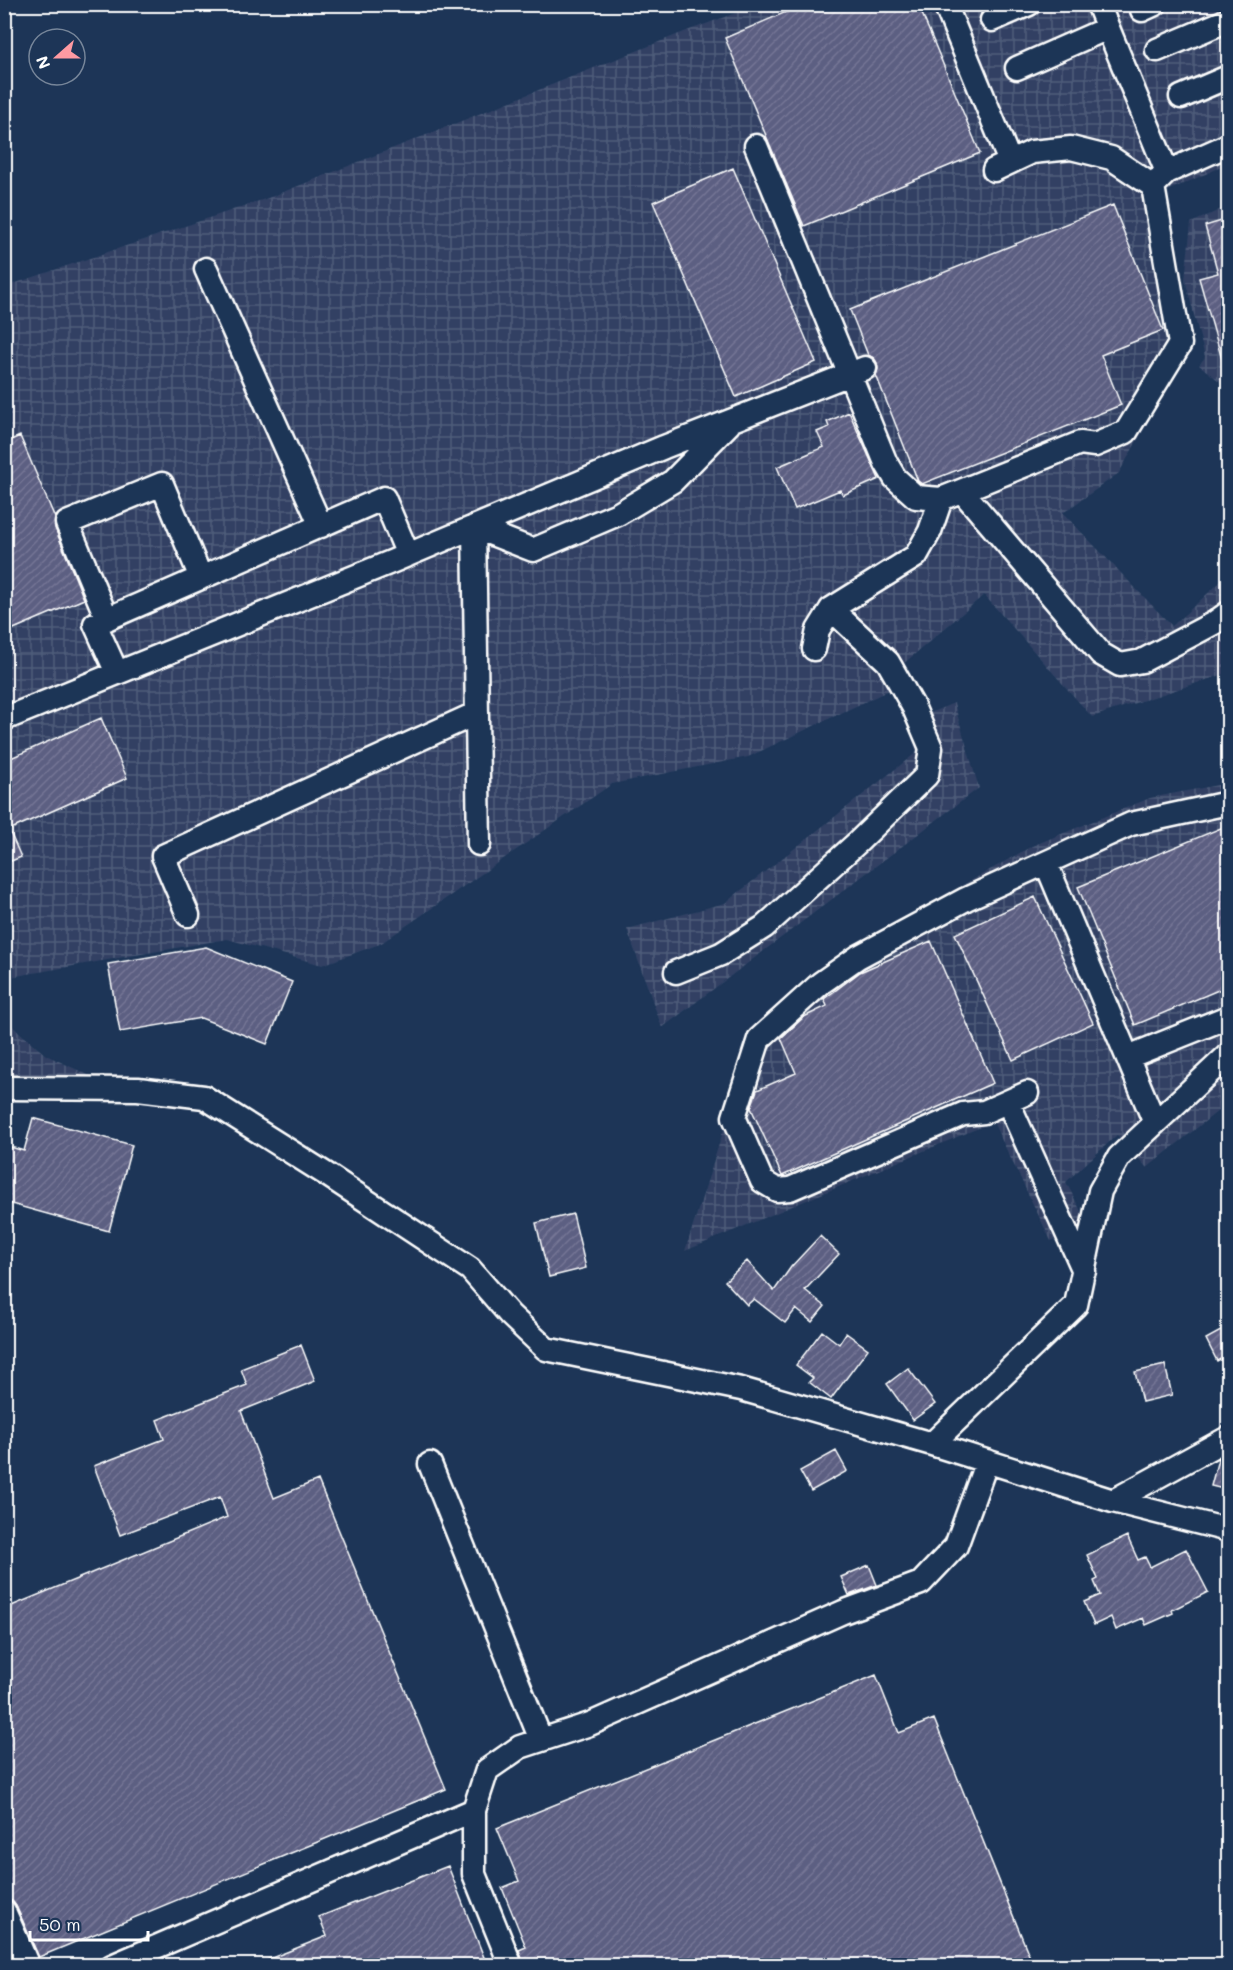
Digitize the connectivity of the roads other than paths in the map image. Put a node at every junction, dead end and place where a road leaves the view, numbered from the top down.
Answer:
1 (945, 4) edge
2 (1029, 4) edge
3 (1098, 4) edge
4 (992, 20) dead end
5 (1228, 20) edge
6 (1108, 28) junction
7 (1156, 50) dead end
8 (1017, 68) dead end
9 (1228, 77) edge
10 (1181, 97) dead end
11 (1228, 145) edge
12 (756, 147) dead end
13 (1160, 179) junction
14 (206, 269) dead end
15 (857, 371) junction
16 (735, 419) junction
17 (951, 495) junction
18 (321, 526) junction
19 (474, 527) junction
20 (408, 555) junction
21 (201, 578) junction
22 (831, 609) junction
23 (1228, 613) edge
24 (107, 619) junction
25 (814, 649) dead end
26 (117, 673) junction
27 (477, 713) junction
28 (4, 719) edge
29 (1228, 802) edge
30 (479, 844) dead end
31 (1046, 863) junction
32 (188, 915) dead end
33 (676, 972) dead end
34 (1228, 1017) edge
35 (1228, 1055) edge
36 (1128, 1057) junction
37 (4, 1088) edge
38 (1155, 1123) junction
39 (1084, 1271) junction
40 (1228, 1438) edge
41 (932, 1444) junction
42 (987, 1461) junction
43 (430, 1464) dead end
44 (1113, 1501) junction
45 (1228, 1530) edge
46 (541, 1740) junction
47 (474, 1810) junction
48 (4, 1911) edge
49 (28, 1965) edge
50 (112, 1965) edge
51 (511, 1965) edge

1 - 13 street
2 - 4 street
3 - 6 street
5 - 7 street
6 - 8 street
6 - 13 street
9 - 10 street
11 - 13 street
12 - 15 street
13 - 17 street
14 - 18 street
15 - 16 street
15 - 17 street
16 - 19 street
16 - 19 street
17 - 22 street
17 - 23 street
18 - 20 street
18 - 21 street
19 - 20 street
19 - 27 street
20 - 26 street
21 - 24 street
21 - 24 street
22 - 25 street
22 - 33 street
24 - 26 street
26 - 28 street
27 - 30 street
27 - 32 street
29 - 31 street
31 - 36 street
31 - 39 street
34 - 36 street
35 - 38 street
36 - 38 street
37 - 41 street
38 - 39 street
39 - 41 street
40 - 44 street
41 - 42 street
42 - 44 street
42 - 46 street
43 - 46 street
44 - 45 street
46 - 47 street
47 - 50 street
47 - 51 street
48 - 49 street

